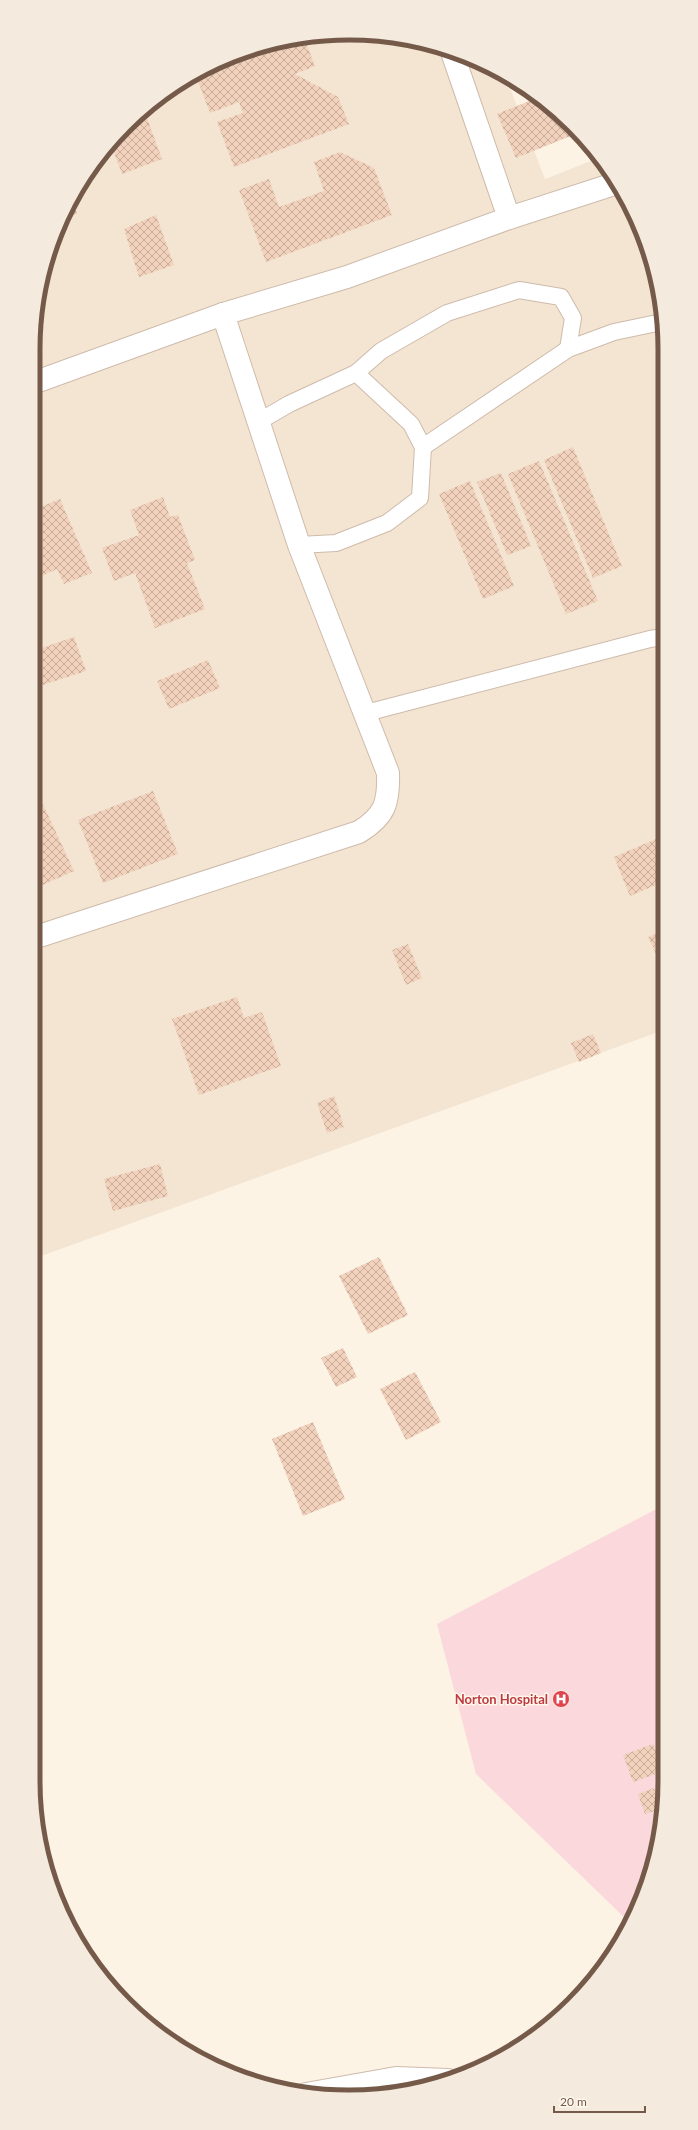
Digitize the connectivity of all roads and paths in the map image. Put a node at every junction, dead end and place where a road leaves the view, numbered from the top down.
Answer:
1 (454, 59) edge
2 (611, 185) edge
3 (509, 218) junction
4 (223, 314) junction
5 (656, 323) edge
6 (568, 349) junction
7 (356, 373) junction
8 (40, 380) edge
9 (258, 422) junction
10 (423, 447) junction
11 (300, 545) junction
12 (658, 638) edge
13 (366, 713) junction
14 (40, 936) edge
15 (428, 2079) edge
16 (333, 2089) edge

1 - 3 street
2 - 3 street
3 - 4 street
4 - 8 street
4 - 9 street
5 - 6 lane
6 - 7 lane
6 - 10 lane
7 - 9 lane
7 - 10 lane
9 - 11 street
10 - 11 lane
11 - 13 street
12 - 13 lane
13 - 14 street
15 - 16 street

